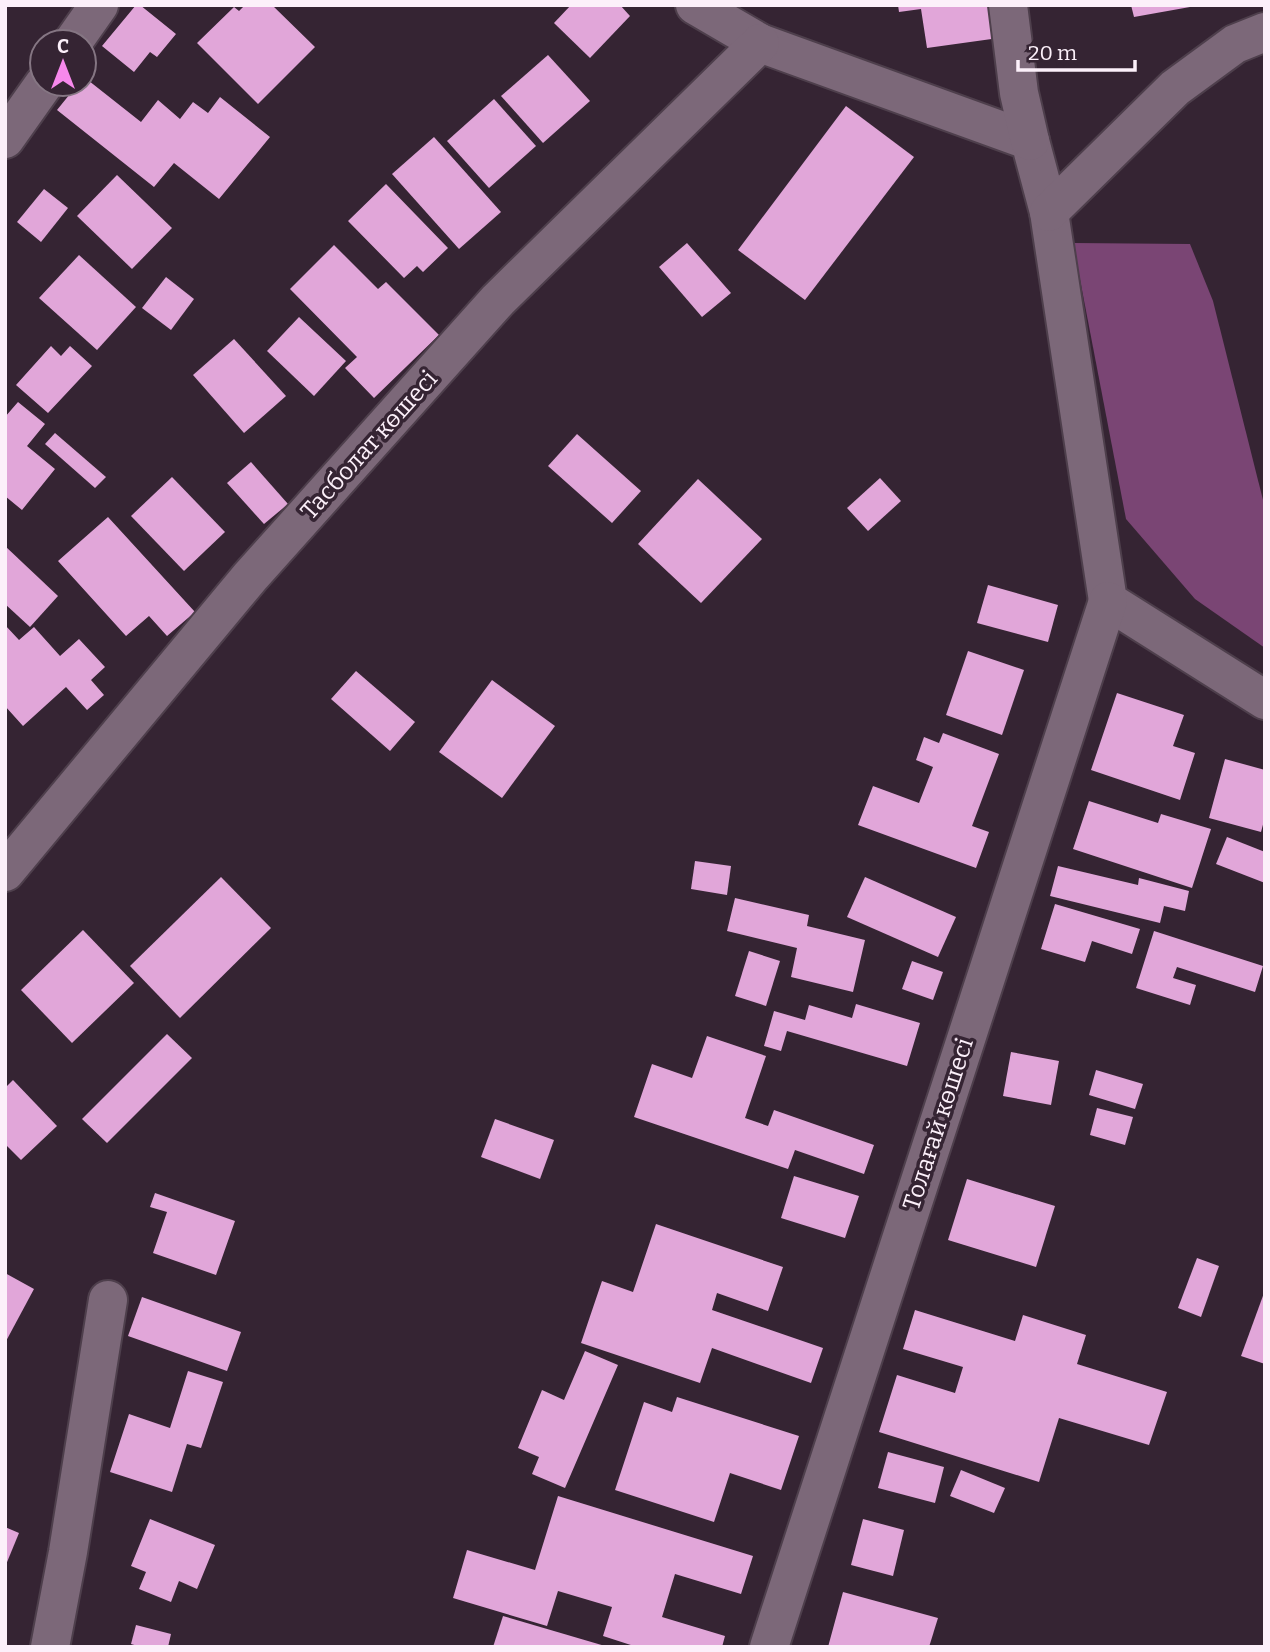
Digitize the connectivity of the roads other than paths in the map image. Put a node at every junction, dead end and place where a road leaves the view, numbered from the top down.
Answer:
1 (99, 5) edge
2 (695, 5) edge
3 (1008, 5) edge
4 (83, 28) edge
5 (1265, 32) edge
6 (760, 43) junction
7 (34, 98) edge
8 (5, 139) edge
9 (1030, 141) junction
10 (1049, 212) junction
11 (1108, 601) junction
12 (1265, 700) edge
13 (5, 872) edge
14 (108, 1300) dead end
15 (50, 1647) edge
16 (769, 1647) edge

1 - 4 street
2 - 6 street
3 - 9 street
5 - 10 street
6 - 9 street
6 - 13 street, Тасболат көшесі
7 - 8 street
9 - 10 street
10 - 11 street
11 - 12 street
11 - 16 street, Толағай көшесі
14 - 15 street

